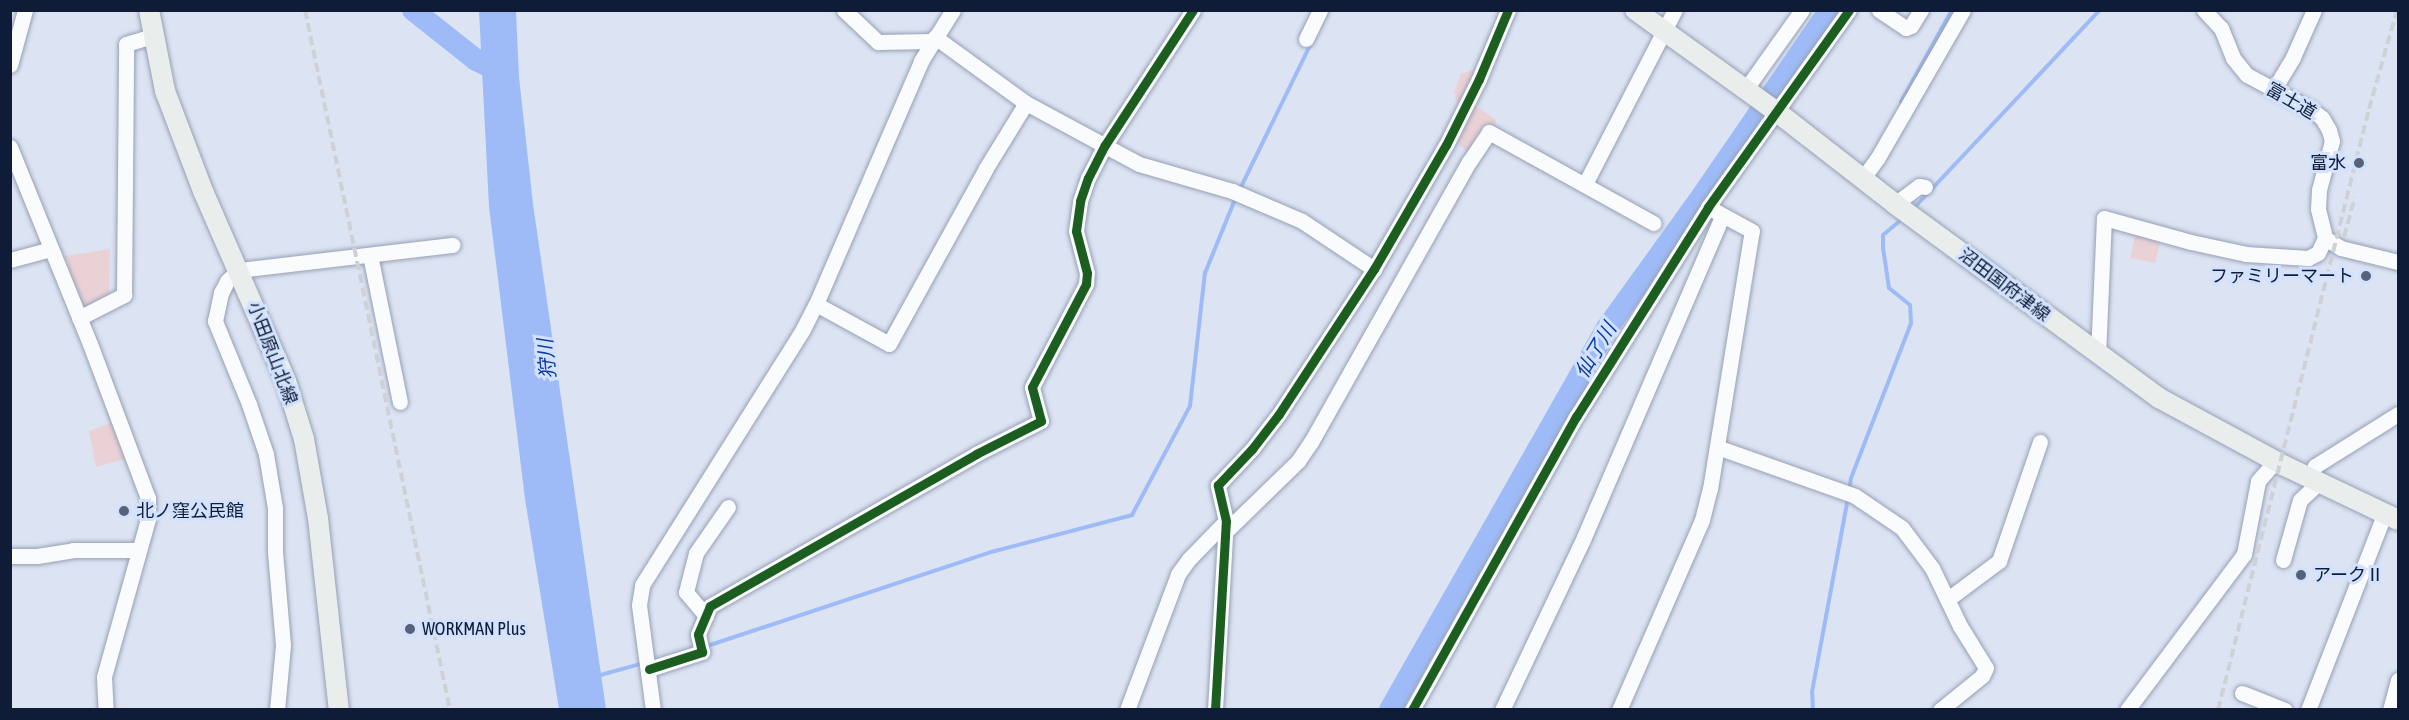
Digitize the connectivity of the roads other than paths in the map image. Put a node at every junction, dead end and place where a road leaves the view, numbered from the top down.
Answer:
1 (25, 10) edge
2 (149, 10) edge
3 (844, 10) edge
4 (953, 10) edge
5 (1320, 10) edge
6 (1508, 10) edge
7 (1635, 10) edge
8 (1675, 10) edge
9 (1802, 10) edge
10 (1849, 10) edge
11 (1879, 10) edge
12 (1921, 10) edge
13 (1963, 10) edge
14 (2204, 10) edge
15 (2314, 10) edge
16 (1188, 12) edge
17 (1664, 31) junction
18 (153, 36) junction
19 (934, 39) junction
20 (1306, 39) dead end
21 (10, 65) edge
22 (2274, 89) junction
23 (1748, 92) junction
24 (1026, 103) junction
25 (1777, 112) junction
26 (1105, 145) junction
27 (1446, 145) junction
28 (10, 147) edge
29 (1468, 162) junction
30 (1863, 178) junction
31 (1585, 184) junction
32 (1925, 187) dead end
33 (1708, 207) junction
34 (1903, 210) junction
35 (1722, 216) junction
36 (1653, 223) dead end
37 (2325, 238) junction
38 (453, 245) dead end
39 (51, 249) junction
40 (370, 255) junction
41 (10, 260) edge
42 (2398, 262) edge
43 (1374, 269) junction
44 (239, 270) junction
45 (816, 304) junction
46 (79, 318) junction
47 (2098, 355) junction
48 (400, 402) dead end
49 (2398, 414) edge
50 (2040, 442) dead end
51 (1717, 447) junction
52 (2276, 460) junction
53 (2314, 480) junction
54 (728, 507) dead end
55 (2392, 517) edge
56 (1226, 527) junction
57 (138, 550) junction
58 (10, 555) edge
59 (2283, 560) dead end
60 (1948, 600) junction
61 (706, 616) junction
62 (649, 669) junction
63 (2398, 680) edge
64 (2242, 693) dead end
65 (106, 710) edge
66 (277, 710) edge
67 (339, 710) edge
68 (653, 710) edge
69 (1127, 710) edge
70 (1215, 710) edge
71 (1412, 710) edge
72 (1502, 710) edge
73 (1619, 710) edge
74 (1940, 710) edge
75 (2127, 710) edge
76 (2285, 710) edge
77 (2308, 710) edge
78 (2390, 710) edge

1 - 21 street
2 - 18 main road, 小田原山北線
3 - 19 street
4 - 19 street
5 - 20 street
6 - 27 street
7 - 17 main road, 沼田国府津線
8 - 17 street
9 - 23 street
10 - 25 street
11 - 12 street
13 - 30 street
14 - 22 street, 富士道
15 - 22 street
16 - 26 street
17 - 23 main road, 沼田国府津線
17 - 31 street
18 - 44 main road, 小田原山北線
18 - 46 street
19 - 24 street
19 - 45 street
22 - 37 street, 富士道
23 - 25 main road, 沼田国府津線
24 - 26 street
24 - 45 street
25 - 30 main road, 沼田国府津線
25 - 33 street
26 - 43 street
26 - 61 street
27 - 29 street
27 - 43 street
28 - 39 street
29 - 31 street
29 - 56 street
30 - 34 main road, 沼田国府津線
31 - 36 street
32 - 34 street
33 - 35 street
33 - 71 street
34 - 47 main road, 沼田国府津線
35 - 51 street
35 - 72 street
37 - 42 street
37 - 47 street
38 - 40 street
39 - 41 street
39 - 46 street
40 - 44 street
40 - 48 street
43 - 56 street
44 - 66 street
44 - 67 main road, 小田原山北線
45 - 62 street
46 - 57 street
47 - 52 main road, 沼田国府津線
49 - 53 street
50 - 60 street
51 - 60 street
51 - 73 street
52 - 53 main road, 沼田国府津線
52 - 75 street
53 - 55 main road, 沼田国府津線
53 - 59 street
54 - 61 street
55 - 77 street
56 - 69 street
56 - 70 street
57 - 58 street
57 - 65 street
60 - 74 street
61 - 62 street
62 - 68 street
63 - 78 street
64 - 76 street

